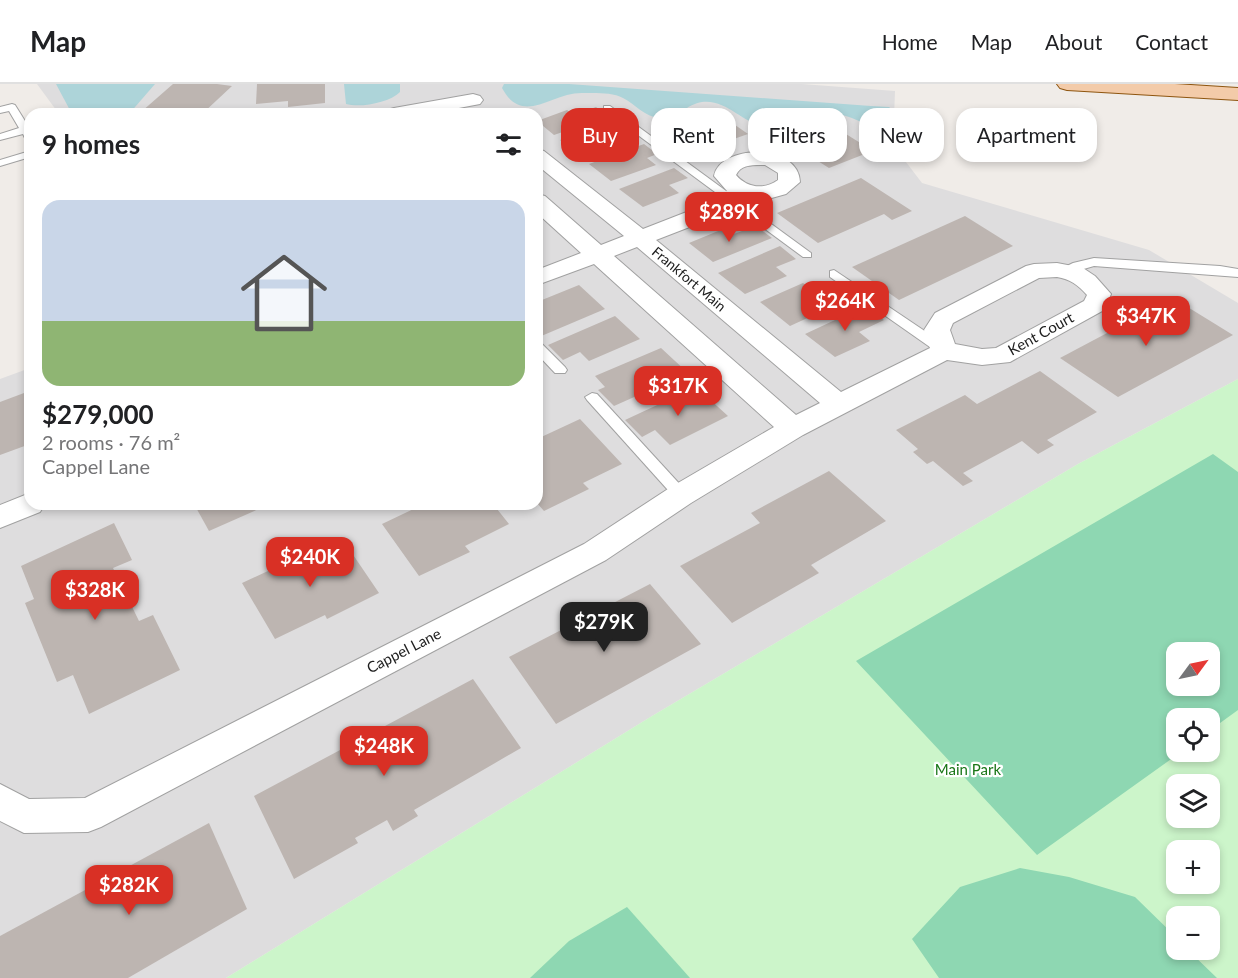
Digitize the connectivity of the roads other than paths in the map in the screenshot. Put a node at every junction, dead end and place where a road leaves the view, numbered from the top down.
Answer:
1 (429, 84) edge
2 (1067, 84) edge
3 (1238, 94) edge
4 (475, 100) edge
5 (434, 108) edge
6 (443, 108) edge
7 (0, 110) edge
8 (24, 127) edge
9 (639, 129) edge
10 (24, 134) edge
11 (0, 137) edge
12 (24, 156) edge
13 (543, 160) edge
14 (0, 163) edge
15 (737, 194) junction
16 (543, 206) edge
17 (640, 238) junction
18 (597, 254) junction
19 (807, 255) dead end
20 (1063, 271) junction
21 (1238, 273) edge
22 (834, 274) dead end
23 (543, 276) edge
24 (944, 351) junction
25 (543, 353) edge
26 (560, 370) dead end
27 (592, 397) dead end
28 (839, 405) junction
29 (793, 428) junction
30 (681, 495) junction
31 (24, 507) edge
32 (0, 517) edge
33 (0, 801) edge

1 - 5 street
2 - 3 main road
4 - 6 street
7 - 8 lane
9 - 15 lane
10 - 11 lane
12 - 14 lane
13 - 17 street, Frankfort Main
15 - 17 street
15 - 19 lane
16 - 18 street
17 - 18 street
17 - 28 street, Frankfort Main
18 - 23 street
18 - 29 street
20 - 21 lane
20 - 24 street, Kent Court
20 - 24 street, Kent Court
22 - 24 lane
24 - 28 street
25 - 26 lane
27 - 30 lane
28 - 29 street
29 - 30 street, Cappel Lane
30 - 33 street, Cappel Lane
31 - 32 street

